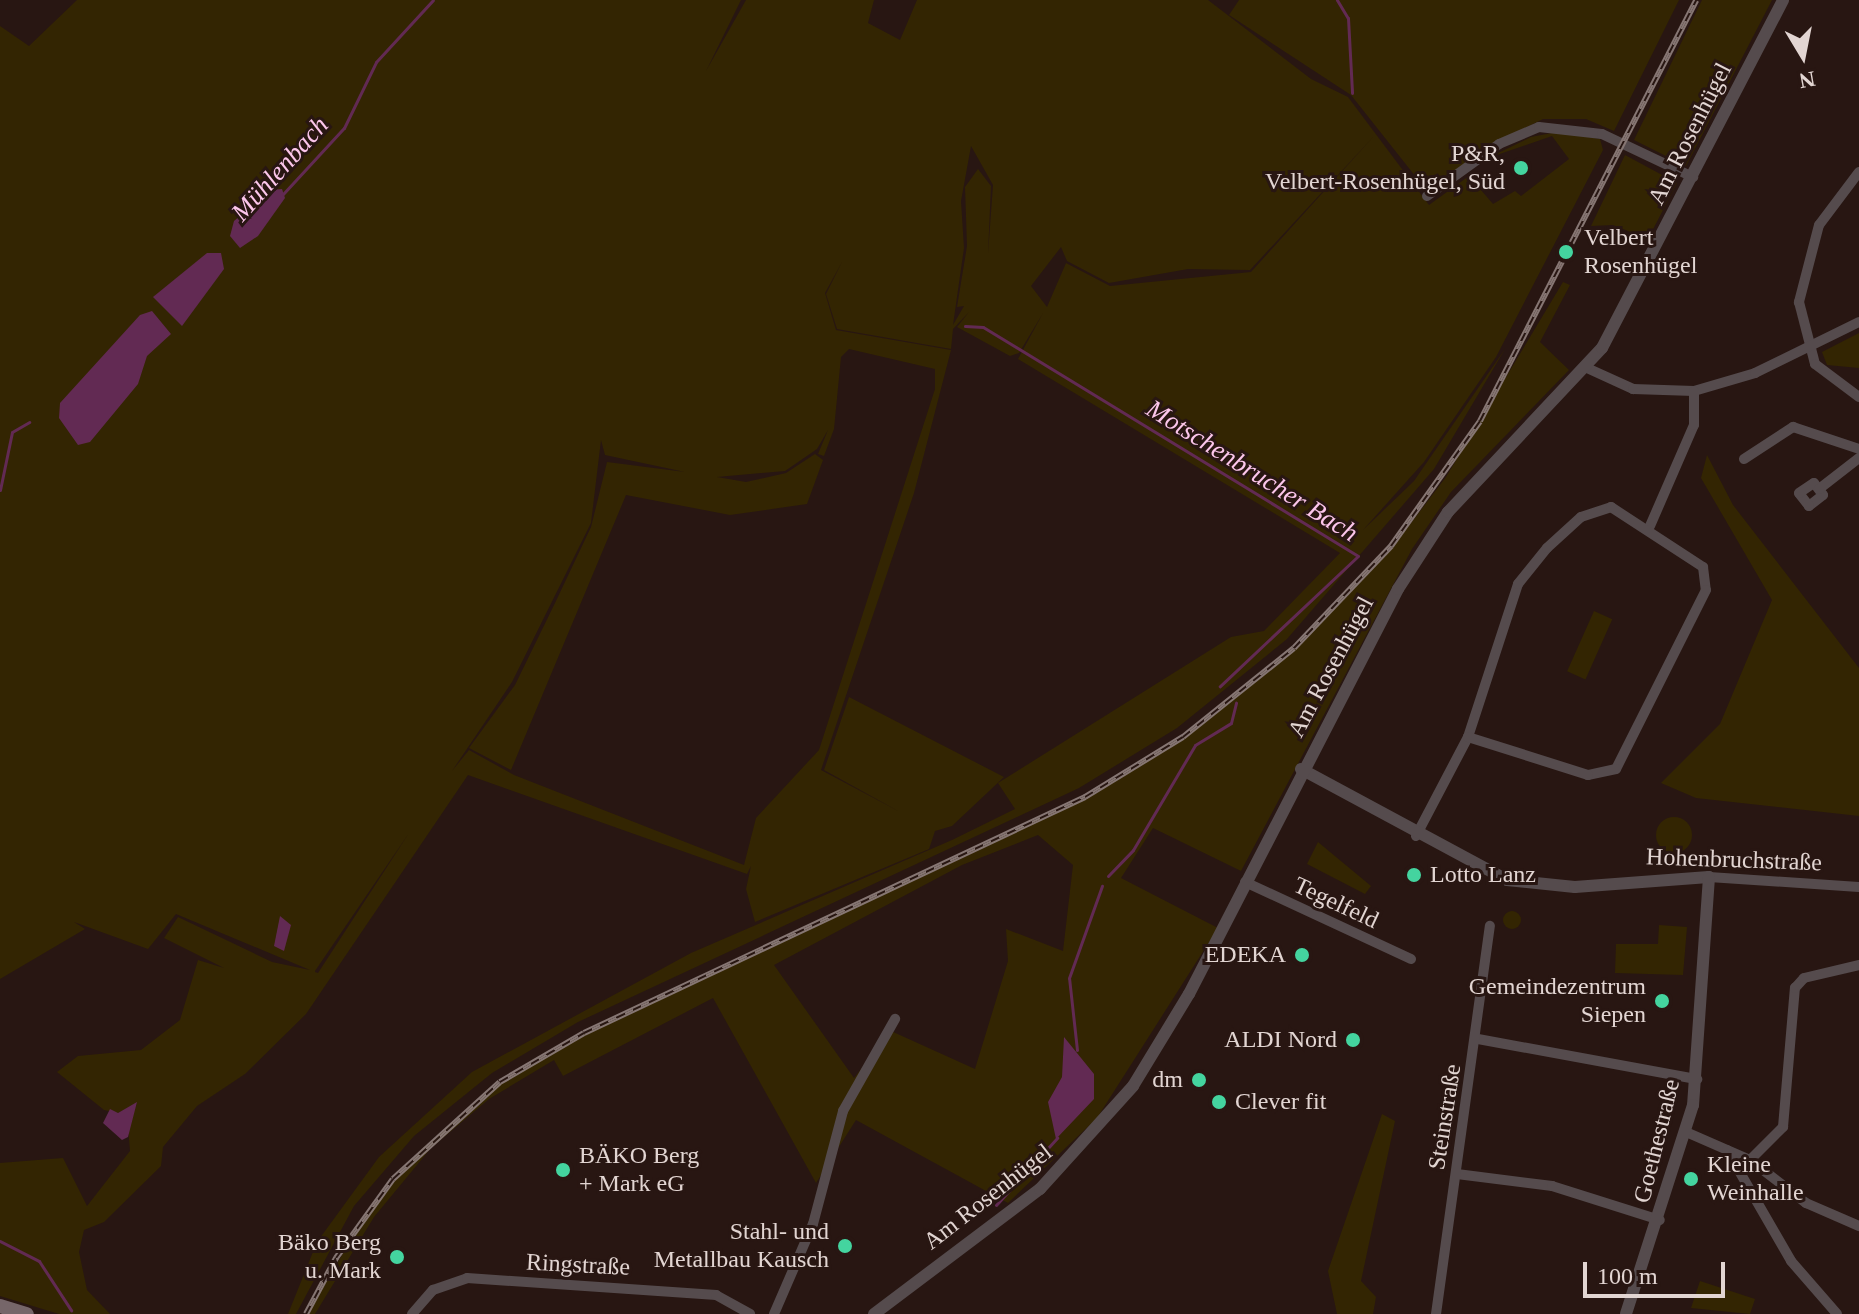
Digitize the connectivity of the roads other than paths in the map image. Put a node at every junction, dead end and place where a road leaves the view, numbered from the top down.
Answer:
1 (1783, 0) edge
2 (1859, 172) edge
3 (1693, 177) junction
4 (1427, 196) dead end
5 (1859, 322) edge
6 (1808, 349) junction
7 (1587, 368) junction
8 (1694, 391) junction
9 (1859, 397) edge
10 (1859, 449) edge
11 (1859, 458) edge
12 (1744, 459) dead end
13 (1819, 489) dead end
14 (1650, 526) junction
15 (1468, 737) junction
16 (1301, 769) junction
17 (1416, 836) junction
18 (1709, 877) junction
19 (1245, 882) junction
20 (1859, 887) edge
21 (1490, 926) dead end
22 (1411, 959) dead end
23 (1859, 965) edge
24 (895, 1019) dead end
25 (1478, 1039) junction
26 (1697, 1079) junction
27 (1686, 1132) junction
28 (1727, 1150) junction
29 (1750, 1160) junction
30 (1457, 1174) junction
31 (1660, 1220) junction
32 (1859, 1226) edge
33 (0, 1306) edge
34 (27, 1314) edge
35 (412, 1314) edge
36 (750, 1314) edge
37 (774, 1314) edge
38 (874, 1314) edge
39 (1436, 1314) edge
40 (1626, 1314) edge
41 (1837, 1314) edge

1 - 3 street, Am Rosenhügel
2 - 6 street
3 - 4 street
3 - 7 street, Am Rosenhügel
5 - 6 street
6 - 8 street
6 - 9 street
7 - 8 street
7 - 16 street, Am Rosenhügel
8 - 14 street
10 - 12 street
11 - 13 street
14 - 15 street
14 - 15 street
15 - 17 street
16 - 17 street, Hohenbruchstraße
16 - 19 street, Am Rosenhügel
17 - 18 street, Hohenbruchstraße
18 - 20 street, Hohenbruchstraße
18 - 26 street, Goethestraße
19 - 22 street, Tegelfeld
19 - 38 street, Am Rosenhügel
21 - 25 street, Steinstraße
23 - 29 street
24 - 37 street
25 - 26 street
25 - 30 street, Steinstraße
26 - 27 street, Goethestraße
27 - 28 street
27 - 31 street, Goethestraße
28 - 29 street
28 - 41 street
29 - 32 street
30 - 31 street
30 - 39 street, Steinstraße
31 - 40 street, Goethestraße
33 - 34 main road
35 - 36 street, Ringstraße

